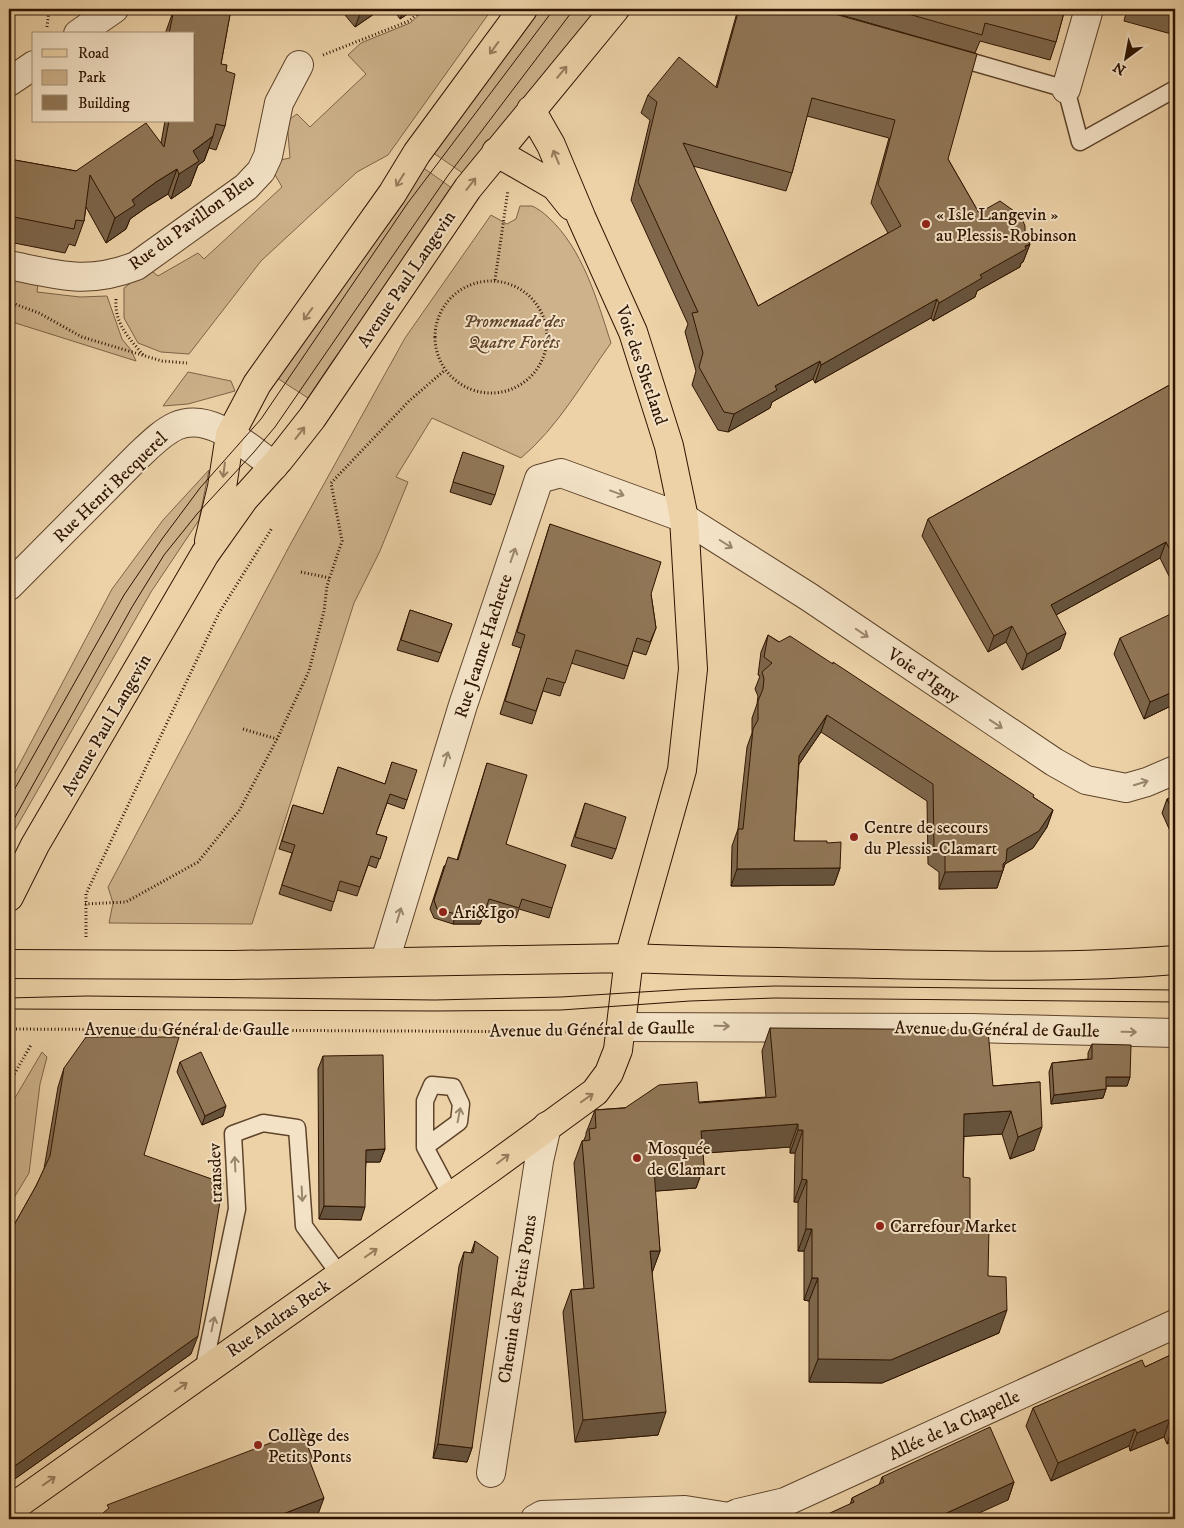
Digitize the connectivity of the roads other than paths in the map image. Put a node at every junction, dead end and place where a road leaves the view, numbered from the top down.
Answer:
1 (114, 9) edge
2 (523, 9) edge
3 (615, 9) edge
4 (1088, 9) edge
5 (81, 32) edge
6 (944, 54) edge
7 (299, 65) road end
8 (32, 66) edge
9 (9, 82) edge
10 (1066, 89) junction
11 (1175, 89) edge
12 (531, 110) junction
13 (496, 152) junction
14 (582, 219) junction
15 (9, 266) edge
16 (230, 435) junction
17 (274, 466) junction
18 (684, 518) junction
19 (205, 554) junction
20 (9, 586) edge
21 (1175, 770) edge
22 (9, 897) edge
23 (629, 958) junction
24 (1175, 960) edge
25 (385, 961) junction
26 (12, 964) edge
27 (620, 1027) junction
28 (1175, 1033) edge
29 (547, 1126) junction
30 (425, 1147) dead end
31 (451, 1196) junction
32 (340, 1275) junction
33 (1175, 1324) edge
34 (203, 1372) junction
35 (491, 1473) dead end
36 (9, 1510) edge
37 (729, 1518) edge
38 (535, 1519) edge

1 - 5 street
2 -> 16 main road, Avenue Paul Langevin
12 -> 3 main road, Avenue Paul Langevin
4 - 10 street
6 - 10 lane
7 - 15 street, Rue du Pavillon Bleu
8 - 9 street
10 - 11 lane
12 - 13 main road, Avenue Paul Langevin
14 -> 12 main road, Voie des Shetland
13 - 14 main road, Voie des Shetland
17 -> 13 main road, Avenue Paul Langevin
14 - 18 main road, Voie des Shetland
16 - 17 street, Rue Henri Becquerel
16 -> 19 main road, Avenue Paul Langevin
16 - 20 street, Rue Henri Becquerel
17 - 19 main road, Avenue Paul Langevin
18 -> 21 street, Voie d'Igny
18 - 23 main road, Voie des Shetland
25 -> 18 street, Rue Jeanne Hachette
19 - 22 main road, Avenue Paul Langevin
23 - 24 main road
23 - 25 main road
23 - 27 main road, Rue Andras Beck
25 - 26 main road
27 -> 28 street, Avenue du Général de Gaulle
29 -> 27 main road, Rue Andras Beck
31 -> 29 main road, Rue Andras Beck
29 - 35 street, Chemin des Petits Ponts
30 -> 31 lane
32 -> 31 main road, Rue Andras Beck
32 - 34 main road, Rue Andras Beck
34 -> 32 lane, transdev
33 - 37 street, Allée de la Chapelle
36 -> 34 main road, Rue Andras Beck
37 - 38 street

